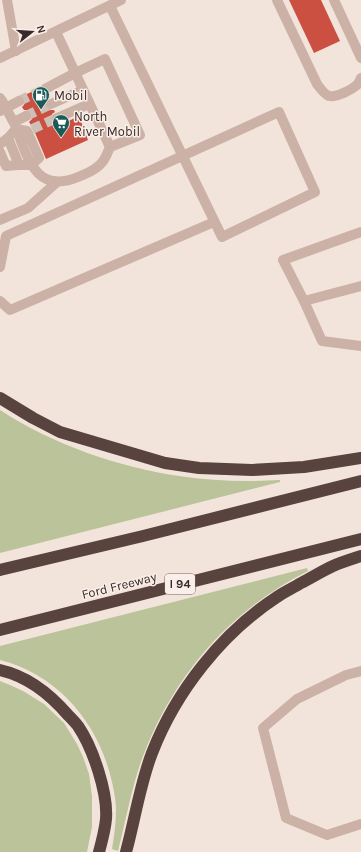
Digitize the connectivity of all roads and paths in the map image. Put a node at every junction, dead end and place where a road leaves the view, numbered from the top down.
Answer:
1 (7, 0) edge
2 (120, 0) edge
3 (277, 0) edge
4 (334, 0) edge
5 (110, 6) junction
6 (56, 32) junction
7 (16, 51) junction
8 (0, 58) edge
9 (361, 58) edge
10 (75, 73) junction
11 (361, 78) edge
12 (45, 89) tunnel mouth
13 (83, 90) junction
14 (0, 98) edge
15 (19, 101) tunnel mouth
16 (51, 104) tunnel mouth
17 (89, 104) junction
18 (3, 109) edge
19 (26, 116) tunnel mouth
20 (57, 118) tunnel mouth
21 (15, 126) junction
22 (8, 138) junction
23 (0, 144) edge
24 (110, 147) junction
25 (0, 152) edge
26 (183, 156) junction
27 (19, 165) junction
28 (31, 165) junction
29 (57, 182) junction
30 (0, 220) edge
31 (214, 222) junction
32 (361, 232) edge
33 (0, 267) edge
34 (361, 286) edge
35 (304, 300) junction
36 (0, 301) edge
37 (361, 346) edge
38 (0, 398) edge
39 (361, 458) edge
40 (361, 481) edge
41 (361, 539) edge
42 (361, 556) edge
43 (0, 570) edge
44 (0, 630) edge
45 (0, 670) edge
46 (361, 671) edge
47 (361, 824) edge
48 (99, 852) edge
49 (126, 852) edge

1 - 7 street
2 - 5 street
3 - 11 street
4 - 9 street
5 - 6 street
5 - 26 street
6 - 7 street
6 - 10 street
7 - 8 street
10 - 12 street
10 - 13 street
10 - 24 street
13 - 16 street
13 - 17 street
14 - 18 street
15 - 18 street
17 - 20 street
17 - 24 street
18 - 21 street
19 - 21 street
21 - 22 street
21 - 28 street
21 - 28 street
22 - 23 street
22 - 27 street
24 - 29 street
25 - 27 street
26 - 31 street
26 - 31 street
26 - 33 street
27 - 28 street
28 - 29 street
29 - 30 street
31 - 36 street
32 - 35 street
34 - 35 street
35 - 37 street
38 - 39 highway
40 - 43 highway
41 - 44 highway, Ford Freeway / I 94
42 - 49 highway
45 - 48 highway
46 - 47 street

